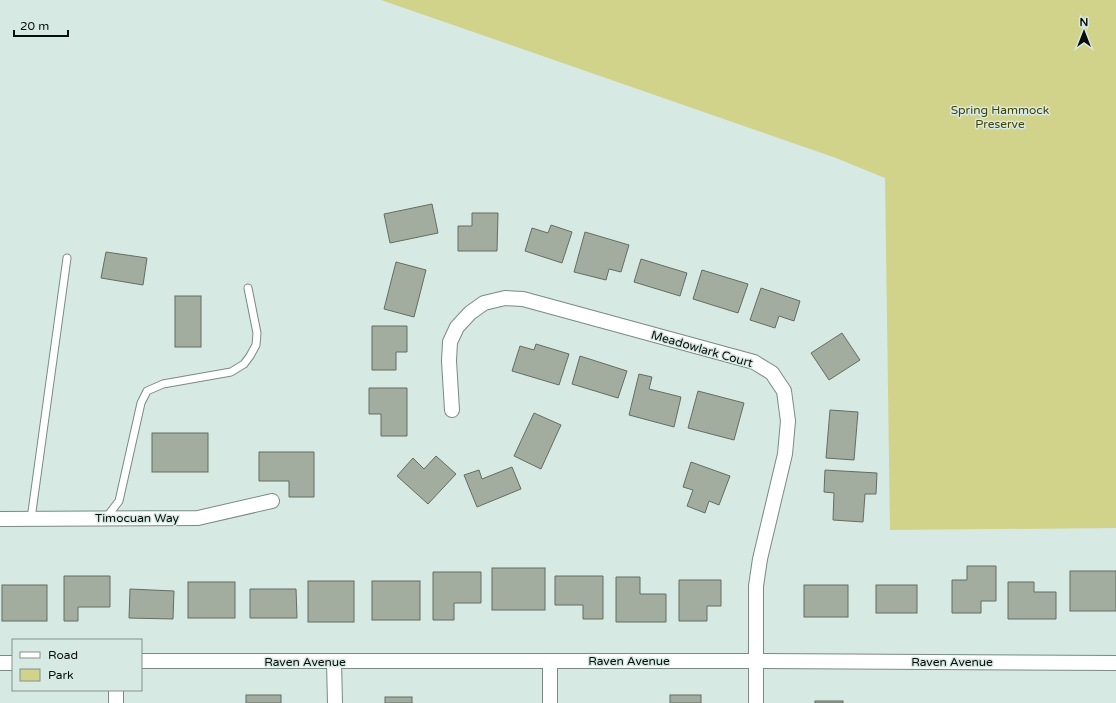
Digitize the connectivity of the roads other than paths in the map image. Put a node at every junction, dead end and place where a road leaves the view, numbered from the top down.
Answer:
1 (67, 258) dead end
2 (248, 288) dead end
3 (452, 410) dead end
4 (272, 500) dead end
5 (106, 518) junction
6 (0, 519) edge
7 (31, 519) junction
8 (142, 661) edge
9 (550, 661) junction
10 (755, 661) junction
11 (12, 662) edge
12 (334, 662) junction
13 (0, 663) edge
14 (1116, 664) edge
15 (116, 691) edge
16 (116, 703) edge
17 (335, 703) edge
18 (550, 703) edge
19 (756, 703) edge

1 - 7 lane
2 - 5 lane
3 - 10 street, Meadowlark Court
4 - 5 street, Timocuan Way
5 - 7 street, Timocuan Way
6 - 7 street, Timocuan Way
8 - 12 street, Raven Avenue
9 - 10 street, Raven Avenue
9 - 12 street, Raven Avenue
9 - 18 street
10 - 14 street, Raven Avenue
10 - 19 street, Meadowlark Court
11 - 13 street
12 - 17 street
15 - 16 street

